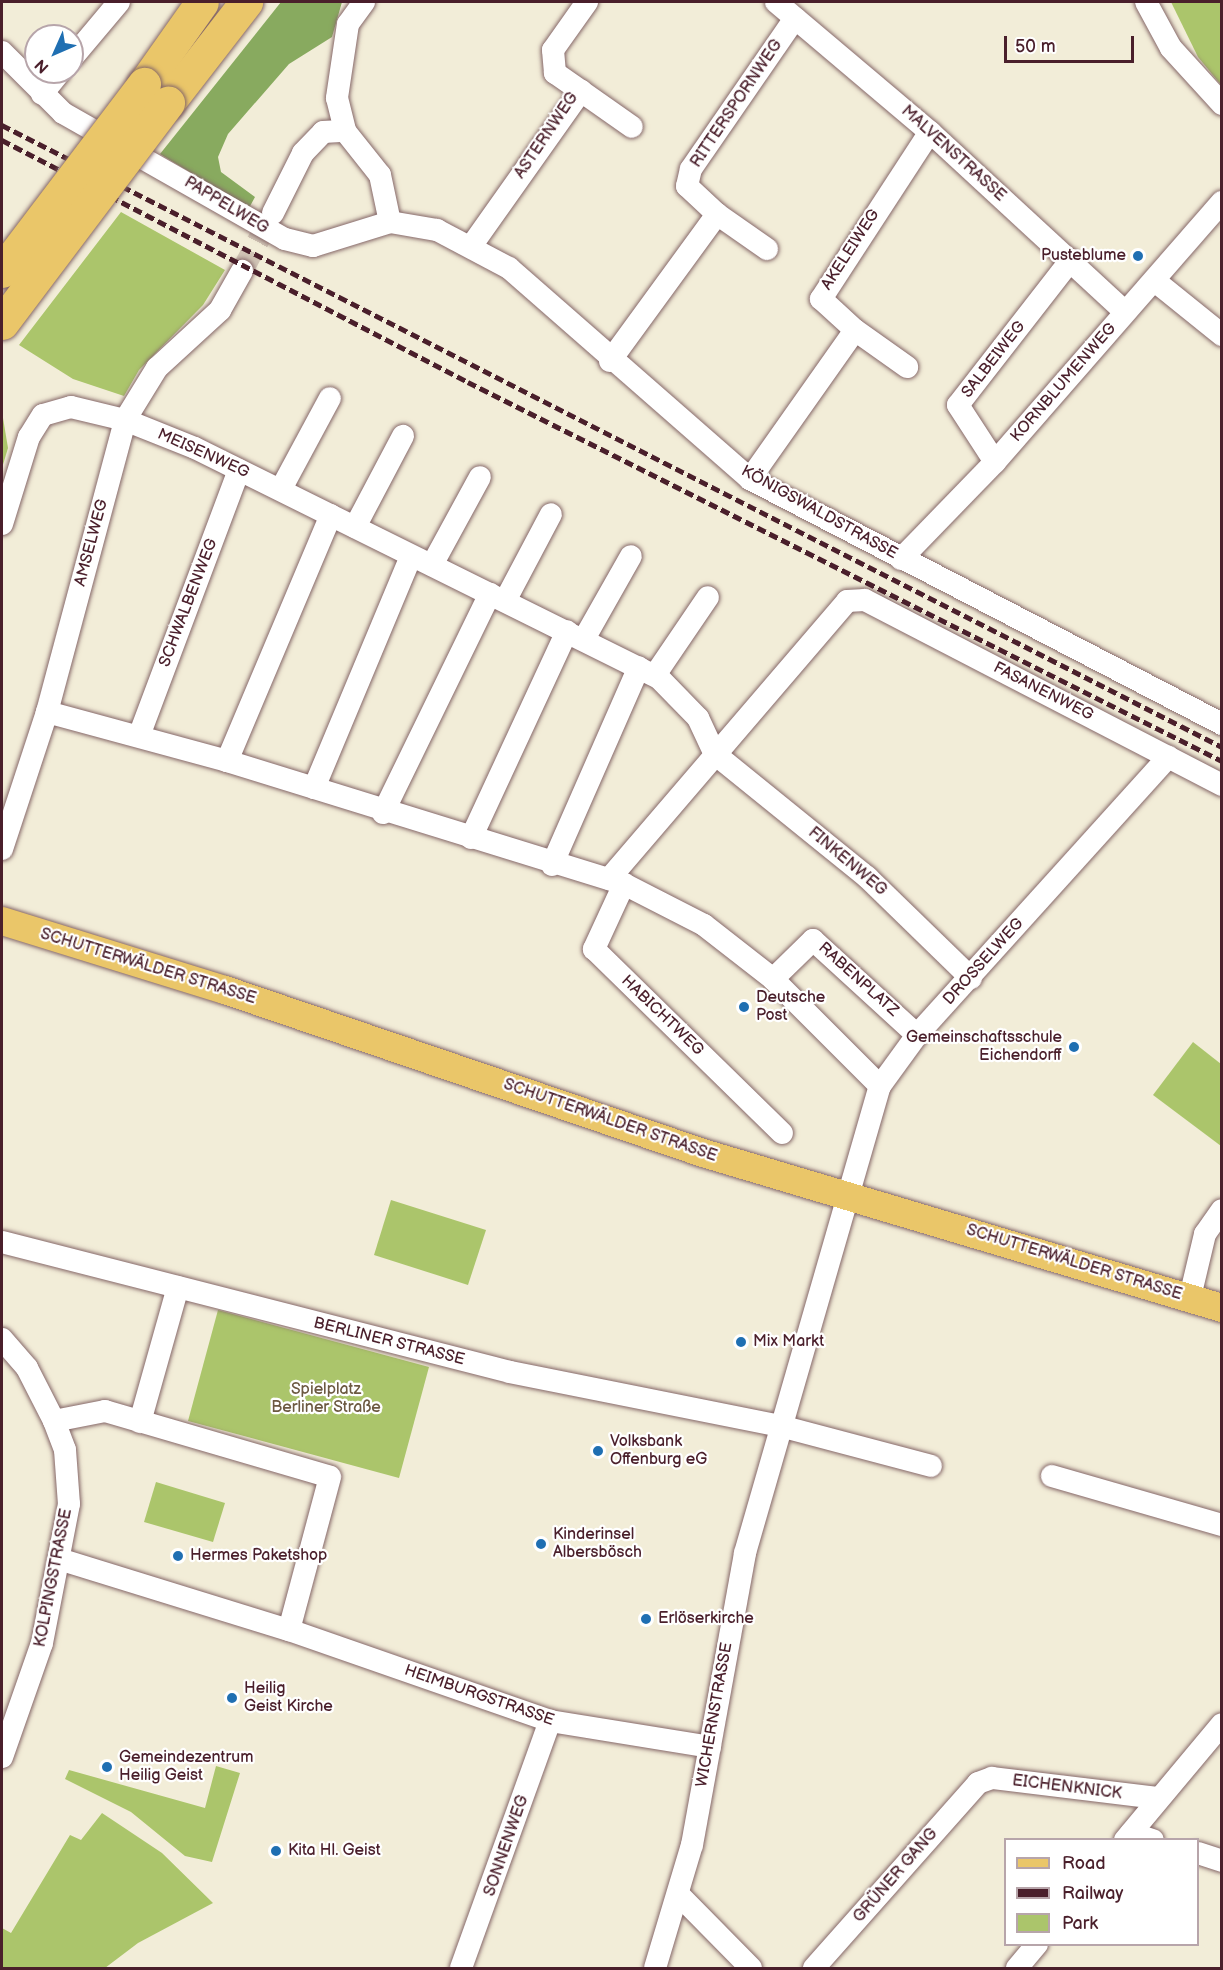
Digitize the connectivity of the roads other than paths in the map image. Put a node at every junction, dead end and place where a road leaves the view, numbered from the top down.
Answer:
1 (119, 2) edge
2 (202, 2) edge
3 (246, 2) edge
4 (364, 2) edge
5 (587, 2) edge
6 (776, 2) edge
7 (1146, 2) edge
8 (795, 18) junction
9 (84, 44) edge
10 (2, 52) edge
11 (50, 84) edge
12 (581, 91) junction
13 (156, 93) junction
14 (42, 94) junction
15 (1221, 104) edge
16 (632, 128) dead end
17 (345, 131) junction
18 (930, 132) junction
19 (1221, 202) edge
20 (273, 213) tunnel mouth
21 (717, 214) junction
22 (390, 222) junction
23 (472, 245) junction
24 (767, 249) dead end
25 (1071, 260) junction
26 (2, 271) edge
27 (242, 271) tunnel mouth
28 (1155, 281) junction
29 (1125, 312) junction
30 (2, 323) edge
31 (855, 330) junction
32 (1221, 335) edge
33 (610, 361) junction
34 (907, 367) dead end
35 (330, 398) dead end
36 (125, 420) junction
37 (404, 436) dead end
38 (995, 462) junction
39 (239, 470) junction
40 (480, 477) dead end
41 (750, 478) junction
42 (281, 489) junction
43 (550, 514) dead end
44 (331, 515) junction
45 (2, 524) edge
46 (355, 527) junction
47 (631, 556) dead end
48 (901, 560) junction
49 (421, 561) junction
50 (498, 597) junction
51 (708, 597) dead end
52 (575, 635) junction
53 (647, 671) junction
54 (47, 712) junction
55 (1217, 715) edge
56 (138, 736) junction
57 (715, 754) junction
58 (1168, 757) junction
59 (227, 761) junction
60 (1221, 785) edge
61 (314, 788) junction
62 (383, 813) junction
63 (471, 838) junction
64 (2, 849) edge
65 (552, 865) junction
66 (616, 881) junction
67 (2, 921) edge
68 (971, 978) junction
69 (773, 979) junction
70 (917, 1035) junction
71 (880, 1086) junction
72 (782, 1133) dead end
73 (852, 1196) junction
74 (1221, 1210) edge
75 (2, 1242) edge
76 (178, 1287) junction
77 (1190, 1298) junction
78 (1221, 1308) edge
79 (2, 1339) edge
80 (54, 1421) junction
81 (140, 1422) junction
82 (780, 1426) junction
83 (931, 1466) dead end
84 (1052, 1476) dead end
85 (1221, 1525) edge
86 (59, 1559) junction
87 (289, 1630) junction
88 (550, 1722) junction
89 (1221, 1724) edge
90 (710, 1747) junction
91 (2, 1757) edge
92 (978, 1783) joint
93 (1157, 1798) junction
94 (1128, 1836) edge
95 (1145, 1838) edge
96 (1199, 1854) edge
97 (1221, 1861) edge
98 (680, 1896) junction
99 (1035, 1946) edge
100 (461, 1968) edge
101 (655, 1968) edge
102 (751, 1968) edge
103 (814, 1968) edge
104 (1017, 1968) edge

1 - 9 street
2 - 13 highway
3 - 13 highway
4 - 17 street
5 - 12 street, ASTERNWEG
6 - 8 street, MALVENSTRASSE
7 - 15 street
8 - 18 street, MALVENSTRASSE
8 - 21 street, RITTERSPORNWEG
10 - 14 street, PAPPELWEG
11 - 14 street
12 - 16 street
12 - 23 street, ASTERNWEG
13 - 26 highway, bridge
13 - 30 highway, bridge
14 - 22 street, PAPPELWEG
17 - 20 street
17 - 22 street
18 - 25 street, MALVENSTRASSE
18 - 31 street, AKELEIWEG
19 - 28 street, KORNBLUMENWEG
21 - 24 street
21 - 33 street
22 - 23 street, KÖNIGSWALDSTRASSE
23 - 33 street, KÖNIGSWALDSTRASSE
25 - 29 street, MALVENSTRASSE
25 - 38 street, SALBEIWEG
27 - 36 street, AMSELWEG
28 - 29 street, KORNBLUMENWEG
28 - 32 street
29 - 38 street, KORNBLUMENWEG
31 - 34 street
31 - 41 street
33 - 41 street, KÖNIGSWALDSTRASSE
35 - 42 street
36 - 39 street, MEISENWEG
36 - 45 street, MEISENWEG
36 - 54 street, AMSELWEG
37 - 46 street
38 - 48 street, KORNBLUMENWEG
39 - 42 street, MEISENWEG
39 - 56 street, SCHWALBENWEG
40 - 49 street
41 - 48 street, KÖNIGSWALDSTRASSE
42 - 44 street, MEISENWEG
43 - 50 street
44 - 46 street, MEISENWEG
44 - 59 street
46 - 49 street, MEISENWEG
47 - 52 street
48 - 55 street, KÖNIGSWALDSTRASSE
49 - 50 street, MEISENWEG
49 - 61 street
50 - 52 street, MEISENWEG
50 - 62 street
51 - 53 street
52 - 53 street, MEISENWEG
52 - 63 street
53 - 57 street, MEISENWEG
53 - 65 street
54 - 56 street
54 - 64 street, AMSELWEG
56 - 59 street
57 - 58 street, FASANENWEG
57 - 66 street
57 - 68 street, FINKENWEG
58 - 60 street, FASANENWEG
58 - 68 street, DROSSELWEG
59 - 61 street
61 - 62 street
62 - 63 street
63 - 65 street
65 - 66 street
66 - 69 street
66 - 72 street, HABICHTWEG
67 - 73 main road, SCHUTTERWÄLDER STRASSE
68 - 70 street, DROSSELWEG
69 - 70 street, RABENPLATZ
69 - 71 street
70 - 71 street, DROSSELWEG
71 - 73 street, DROSSELWEG
73 - 77 main road, SCHUTTERWÄLDER STRASSE
73 - 82 street, WICHERNSTRASSE
74 - 77 street
75 - 76 street, BERLINER STRASSE
76 - 81 street
76 - 82 street, BERLINER STRASSE
77 - 78 main road, SCHUTTERWÄLDER STRASSE
79 - 80 street, KOLPINGSTRASSE
80 - 81 street
80 - 86 street, KOLPINGSTRASSE
81 - 87 street
82 - 83 street
82 - 90 street, WICHERNSTRASSE
84 - 85 street
86 - 87 street, HEIMBURGSTRASSE
86 - 91 street, KOLPINGSTRASSE
87 - 88 street, HEIMBURGSTRASSE
88 - 90 street, HEIMBURGSTRASSE
88 - 100 street, SONNENWEG
89 - 93 street
90 - 98 street, WICHERNSTRASSE
92 - 93 street, EICHENKNICK
92 - 103 street, GRÜNER GANG
93 - 94 street
94 - 95 street
96 - 97 street
98 - 101 street, WICHERNSTRASSE
98 - 102 street
99 - 104 street

